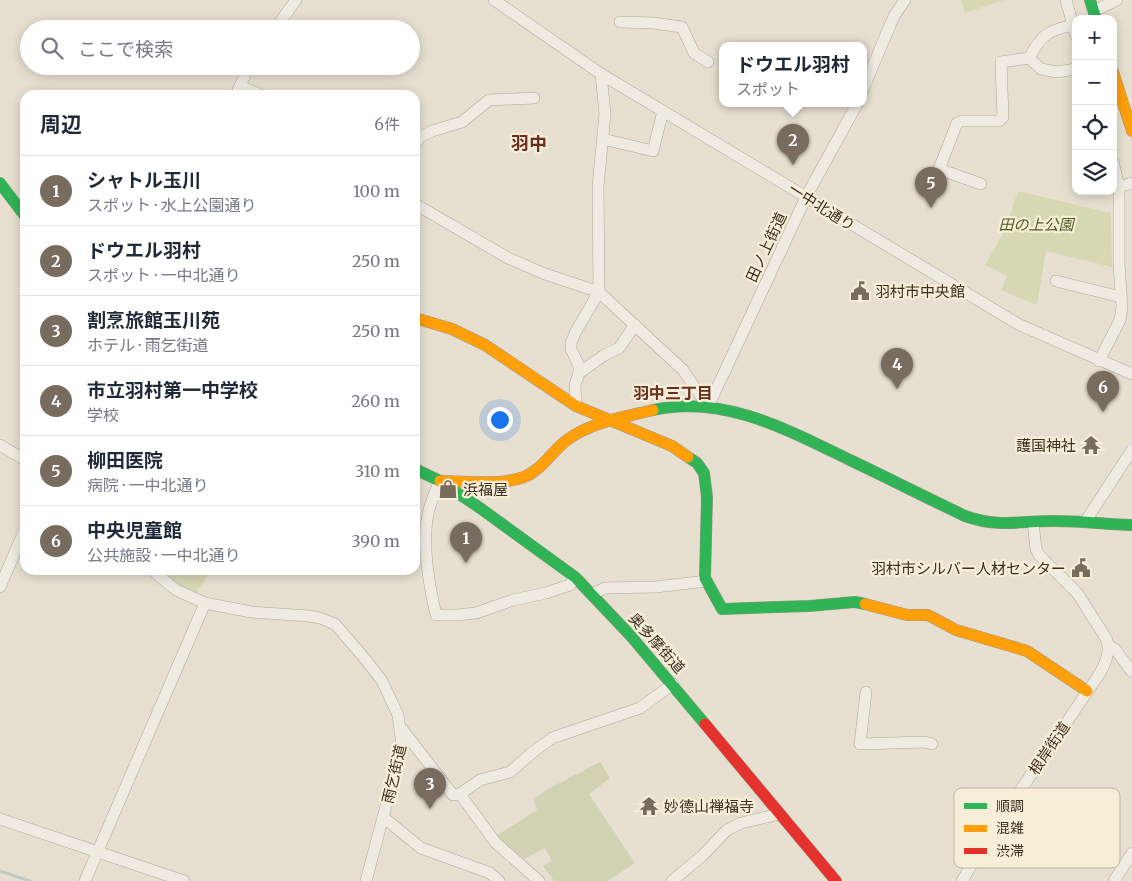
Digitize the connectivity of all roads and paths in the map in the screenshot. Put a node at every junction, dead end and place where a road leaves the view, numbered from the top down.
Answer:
1 (296, 0) edge
2 (494, 0) edge
3 (905, 0) edge
4 (1066, 0) edge
5 (1090, 0) edge
6 (1116, 0) edge
7 (1095, 15) edge
8 (282, 20) edge
9 (620, 22) dead end
10 (1072, 22) edge
11 (1072, 30) edge
12 (1029, 58) junction
13 (708, 62) dead end
14 (1072, 70) edge
15 (601, 74) junction
16 (245, 75) edge
17 (867, 80) edge
18 (1117, 84) edge
19 (238, 90) edge
20 (534, 98) dead end
21 (855, 107) edge
22 (663, 111) junction
23 (1132, 131) edge
24 (420, 137) edge
25 (603, 139) junction
26 (1117, 179) edge
27 (0, 183) edge
28 (1132, 183) edge
29 (981, 184) dead end
30 (1119, 187) junction
31 (806, 196) junction
32 (4, 200) edge
33 (420, 207) edge
34 (20, 212) edge
35 (1056, 281) dead end
36 (600, 292) junction
37 (1121, 297) junction
38 (420, 319) edge
39 (635, 325) junction
40 (1099, 361) junction
41 (579, 373) junction
42 (1132, 374) edge
43 (576, 406) junction
44 (708, 407) junction
45 (609, 421) junction
46 (0, 446) edge
47 (1132, 450) edge
48 (20, 457) edge
49 (420, 471) edge
50 (440, 481) junction
51 (1033, 522) junction
52 (1085, 522) junction
53 (1132, 525) edge
54 (20, 541) edge
55 (158, 575) edge
56 (575, 577) junction
57 (706, 581) junction
58 (0, 587) edge
59 (592, 594) junction
60 (204, 603) junction
61 (1108, 645) junction
62 (1132, 672) edge
63 (673, 684) junction
64 (1087, 691) junction
65 (866, 692) dead end
66 (400, 727) junction
67 (932, 744) dead end
68 (1022, 788) edge
69 (460, 794) junction
70 (779, 814) junction
71 (383, 817) junction
72 (0, 819) edge
73 (97, 852) junction
74 (1132, 853) edge
75 (970, 868) edge
76 (85, 881) edge
77 (184, 881) edge
78 (366, 881) edge
79 (499, 881) edge
80 (539, 881) edge
81 (672, 881) edge
82 (836, 881) edge
83 (962, 881) edge
84 (1114, 881) edge

1 - 8 street
2 - 15 street, 一中北通り
3 - 17 street
4 - 10 street
5 - 7 street
6 - 7 street
9 - 13 street
11 - 12 street
12 - 14 street
12 - 29 street
15 - 22 street, 一中北通り
15 - 25 street
16 - 19 street
18 - 23 street
20 - 24 street
21 - 31 street, 田ノ上街道
22 - 25 street
22 - 31 street, 一中北通り
25 - 36 street
26 - 30 street
27 - 32 street
28 - 30 street
30 - 37 street
31 - 40 street, 一中北通り
31 - 44 street, 田ノ上街道
32 - 34 street
33 - 36 street
35 - 37 street
36 - 39 street
36 - 41 street
37 - 40 street
38 - 43 street
39 - 41 street
39 - 44 street
40 - 42 street, 一中北通り
41 - 43 street
43 - 45 street
44 - 45 street
44 - 51 street
45 - 50 street
45 - 57 street
46 - 48 street
47 - 52 street
49 - 50 street, 奥多摩街道
50 - 56 street, 奥多摩街道
50 - 56 street
51 - 52 street
51 - 61 street
52 - 53 street
54 - 58 street
55 - 60 street
56 - 59 street, 奥多摩街道
57 - 59 street
57 - 64 street
59 - 63 street, 奥多摩街道
60 - 66 street
60 - 73 street
61 - 62 street
61 - 64 street, 根岸街道
63 - 69 street
63 - 70 street, 奥多摩街道
64 - 68 street, 根岸街道
65 - 67 street
66 - 69 street, 雨乞街道
66 - 71 street, 雨乞街道
69 - 80 street
70 - 81 street
70 - 82 street, 奥多摩街道
71 - 78 street, 雨乞街道
71 - 79 street
72 - 73 street
73 - 76 street
73 - 77 street
74 - 84 street
75 - 83 street, 根岸街道

